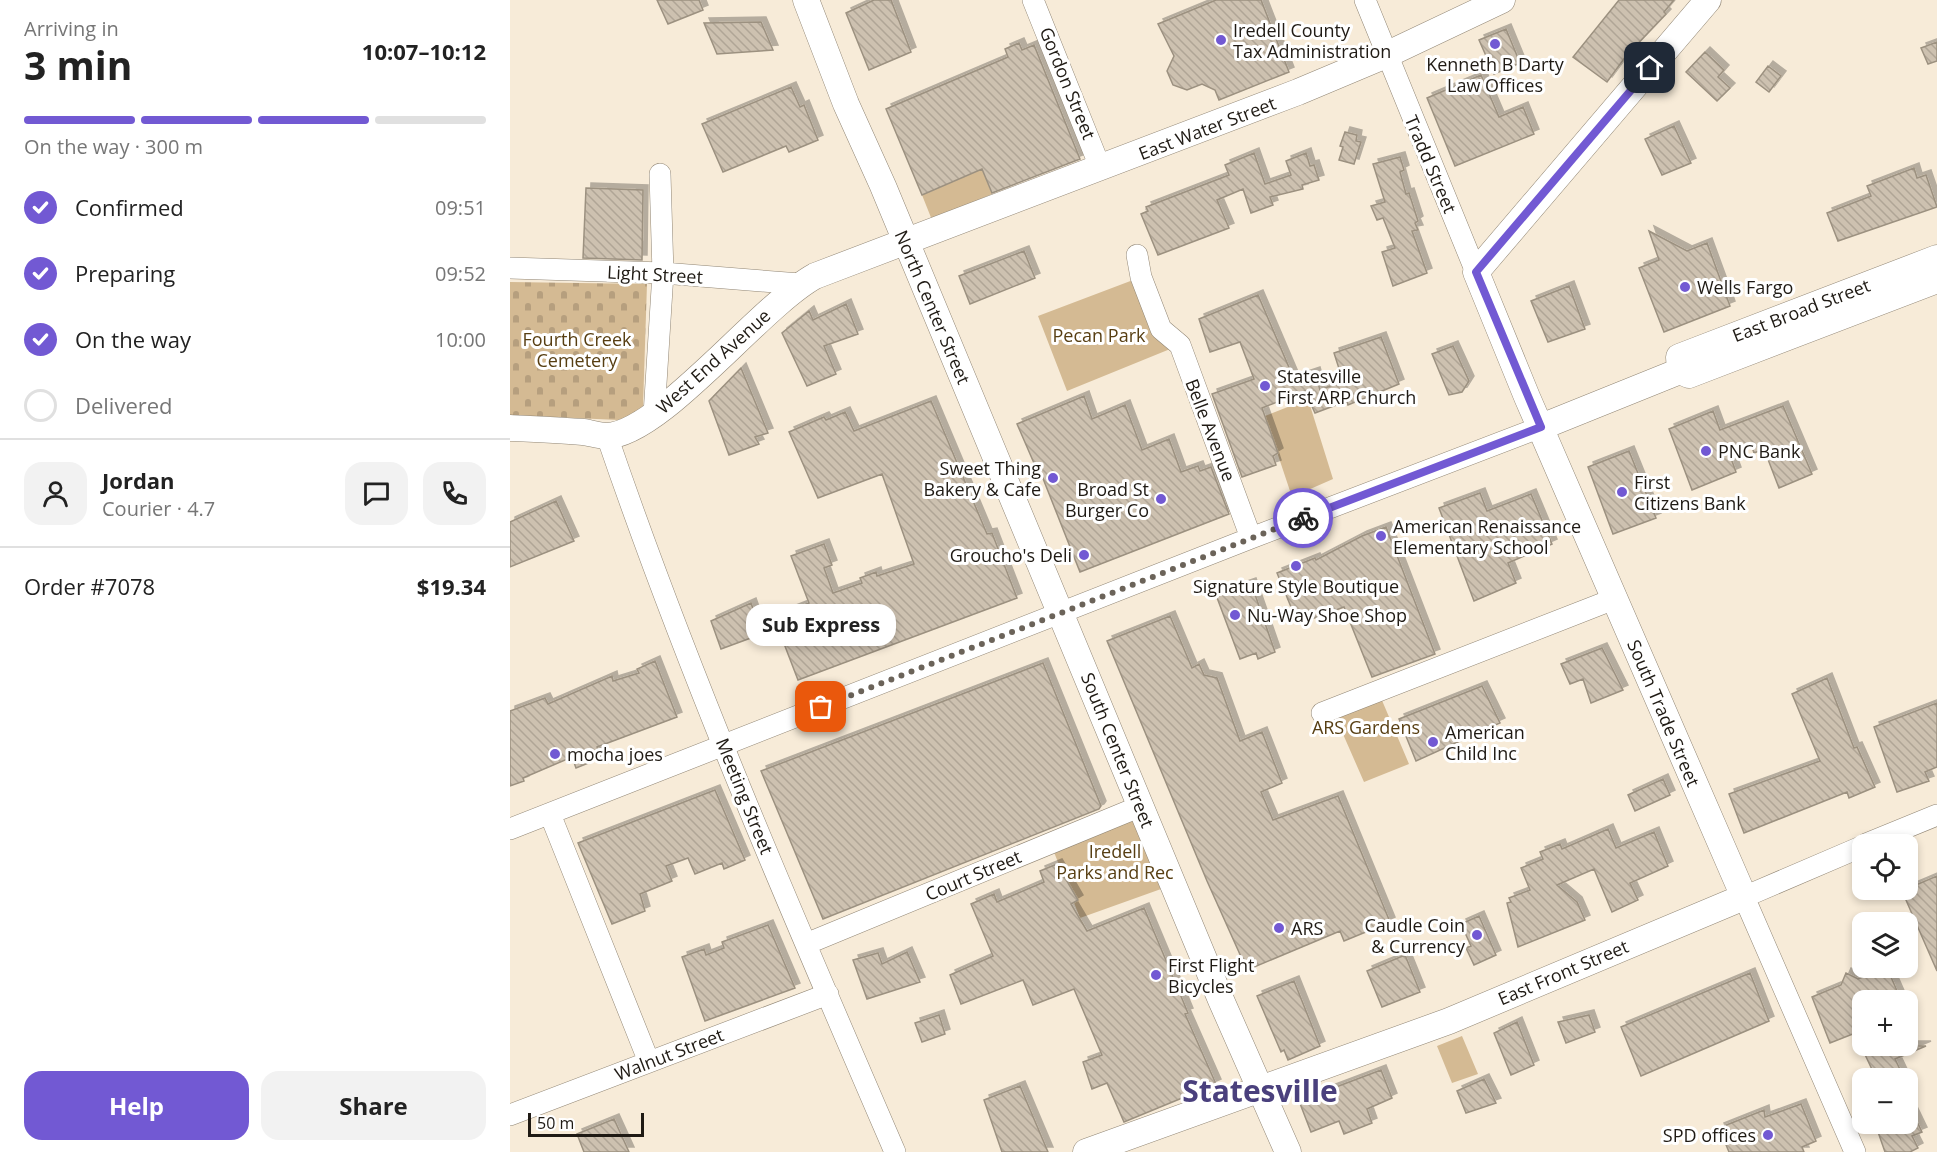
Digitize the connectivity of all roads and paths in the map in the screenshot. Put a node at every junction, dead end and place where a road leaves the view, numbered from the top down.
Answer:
1 (806, 0) edge
2 (1033, 0) edge
3 (1365, 0) edge
4 (1502, 0) edge
5 (1708, 0) edge
6 (1386, 55) junction
7 (1100, 167) junction
8 (660, 174) dead end
9 (906, 243) junction
10 (1137, 255) dead end
11 (1937, 258) edge
12 (510, 268) edge
13 (1476, 272) junction
14 (663, 273) junction
15 (1937, 280) edge
16 (800, 284) junction
17 (1832, 309) junction
18 (654, 415) junction
19 (1541, 427) junction
20 (510, 428) edge
21 (607, 436) junction
22 (1251, 538) junction
23 (1614, 599) junction
24 (1062, 613) junction
25 (1322, 713) dead end
26 (725, 745) junction
27 (1141, 806) junction
28 (550, 814) junction
29 (1937, 815) edge
30 (510, 829) edge
31 (1891, 834) edge
32 (1852, 850) edge
33 (1744, 897) junction
34 (806, 944) junction
35 (828, 994) junction
36 (649, 1062) junction
37 (1259, 1090) junction
38 (510, 1114) edge
39 (895, 1152) edge
40 (1086, 1152) edge
41 (1288, 1152) edge
42 (1855, 1152) edge

1 - 9 main road, North Center Street
2 - 7 street, Gordon Street
3 - 6 street, Tradd Street
4 - 6 main road, East Water Street
5 - 13 main road
6 - 7 main road, East Water Street
6 - 13 street, Tradd Street
7 - 9 main road, East Water Street
8 - 14 street
9 - 16 main road, West End Avenue
9 - 24 main road, North Center Street
10 - 22 street, Belle Avenue
11 - 17 main road, East Broad Street
12 - 14 street, Light Street
13 - 19 main road, South Trade Street
14 - 16 street, Light Street
14 - 18 street
15 - 17 main road, East Broad Street
16 - 18 main road, West End Avenue
17 - 19 main road, East Broad Street
18 - 21 main road, West End Avenue
19 - 22 street, East Broad Street
19 - 23 main road, South Trade Street
20 - 21 main road, West End Avenue
21 - 26 street, Meeting Street
22 - 24 street, East Broad Street
23 - 25 street
23 - 33 main road, South Trade Street
24 - 26 street, East Broad Street
24 - 27 main road, South Center Street
26 - 28 street, East Broad Street
26 - 34 street, Meeting Street
27 - 34 street, Court Street
27 - 37 main road, South Center Street
28 - 30 street, East Broad Street
28 - 36 street
29 - 31 street, East Front Street
32 - 33 street, East Front Street
33 - 37 main road, East Front Street
33 - 42 street, South Trade Street
34 - 35 street, Meeting Street
35 - 36 street, Walnut Street
35 - 39 street, Meeting Street
36 - 38 street, Walnut Street
37 - 40 main road, East Front Street
37 - 41 main road, South Center Street

